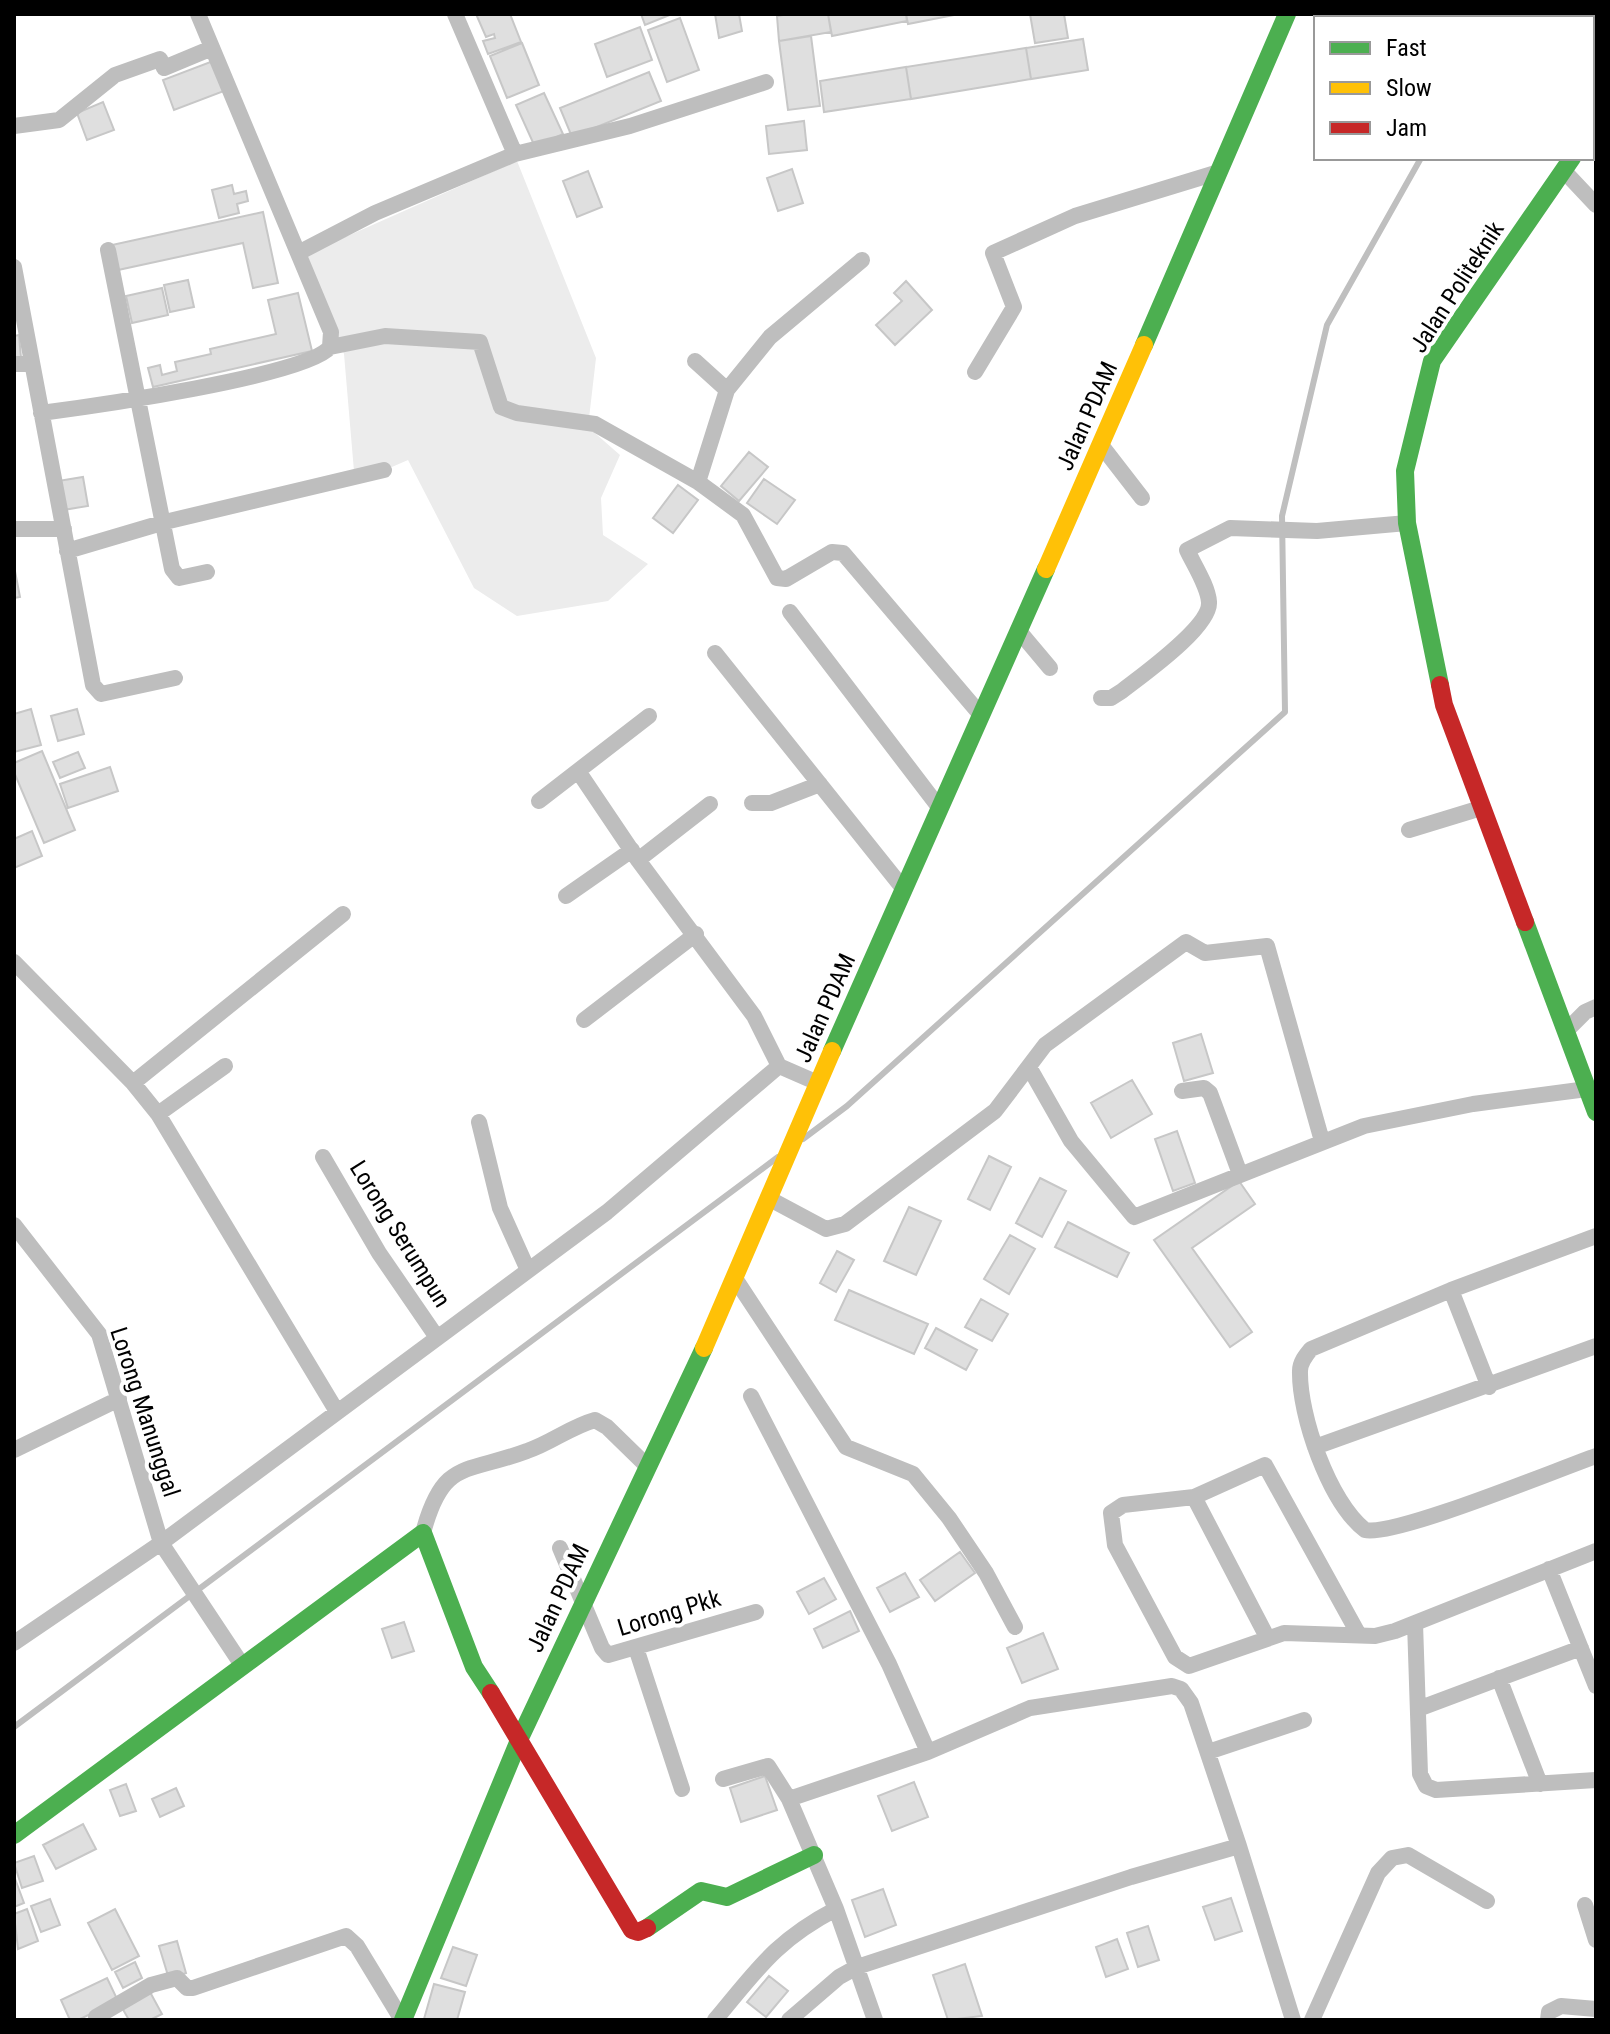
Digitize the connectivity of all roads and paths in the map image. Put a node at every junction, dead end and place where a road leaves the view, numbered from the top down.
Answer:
1 (198, 14) edge
2 (455, 14) edge
3 (1287, 14) edge
4 (212, 48) junction
5 (766, 82) dead end
6 (14, 126) edge
7 (515, 154) junction
8 (1568, 164) edge
9 (1219, 172) junction
10 (1596, 205) edge
11 (108, 250) dead end
12 (298, 253) junction
13 (862, 260) dead end
14 (14, 267) edge
15 (330, 347) junction
16 (695, 361) dead end
17 (22, 364) edge
18 (975, 372) dead end
19 (727, 390) junction
20 (139, 400) junction
21 (41, 413) junction
22 (1101, 445) junction
23 (384, 470) dead end
24 (698, 482) junction
25 (1142, 498) dead end
26 (165, 522) junction
27 (1407, 523) junction
28 (14, 529) edge
29 (64, 529) junction
30 (67, 551) junction
31 (207, 572) dead end
32 (790, 612) dead end
33 (1018, 630) junction
34 (715, 653) dead end
35 (1050, 668) dead end
36 (175, 678) dead end
37 (1101, 698) dead end
38 (980, 714) junction
39 (649, 716) dead end
40 (578, 771) junction
41 (820, 784) junction
42 (539, 801) dead end
43 (752, 803) dead end
44 (710, 804) dead end
45 (938, 806) junction
46 (1481, 808) junction
47 (1409, 830) dead end
48 (635, 855) junction
49 (902, 887) junction
50 (566, 896) dead end
51 (343, 914) dead end
52 (696, 934) junction
53 (14, 962) edge
54 (1596, 1007) edge
55 (584, 1020) dead end
56 (1566, 1031) junction
57 (225, 1066) dead end
58 (779, 1066) junction
59 (1029, 1067) junction
60 (133, 1083) junction
61 (818, 1083) junction
62 (1587, 1089) junction
63 (1182, 1091) dead end
64 (1596, 1112) edge
65 (158, 1114) junction
66 (479, 1122) dead end
67 (1322, 1141) junction
68 (323, 1157) dead end
69 (1240, 1174) junction
70 (768, 1198) junction
71 (14, 1225) edge
72 (1596, 1236) edge
73 (20, 1244) edge
74 (527, 1268) junction
75 (736, 1280) junction
76 (1451, 1290) junction
77 (436, 1336) junction
78 (1596, 1346) edge
79 (1489, 1387) junction
80 (751, 1396) dead end
81 (119, 1399) junction
82 (336, 1410) junction
83 (1315, 1447) junction
84 (14, 1450) edge
85 (1596, 1456) edge
86 (648, 1467) junction
87 (1194, 1497) junction
88 (423, 1533) junction
89 (161, 1543) junction
90 (560, 1548) dead end
91 (1596, 1551) edge
92 (1549, 1569) junction
93 (583, 1600) junction
94 (756, 1612) dead end
95 (1415, 1623) junction
96 (1015, 1627) dead end
97 (1359, 1635) junction
98 (1267, 1637) junction
99 (14, 1643) edge
100 (636, 1648) junction
101 (1581, 1648) junction
102 (242, 1665) junction
103 (1499, 1678) junction
104 (1596, 1686) edge
105 (1418, 1709) junction
106 (1304, 1720) dead end
107 (520, 1738) junction
108 (928, 1752) junction
109 (1208, 1752) junction
110 (723, 1779) dead end
111 (1596, 1780) edge
112 (1540, 1784) junction
113 (682, 1789) dead end
114 (789, 1799) junction
115 (14, 1835) edge
116 (1239, 1846) junction
117 (814, 1855) junction
118 (1487, 1901) dead end
119 (1585, 1905) dead end
120 (836, 1909) junction
121 (1596, 1940) edge
122 (857, 1967) junction
123 (1596, 2009) edge
124 (96, 2017) dead end
125 (402, 2020) edge
126 (715, 2020) edge
127 (789, 2020) edge
128 (875, 2020) edge
129 (1293, 2020) edge
130 (1312, 2020) edge
131 (1548, 2020) edge

1 - 4 street
2 - 7 street
3 - 9 street, Jalan PDAM
4 - 6 street
4 - 12 street
5 - 7 street
7 - 12 street
8 - 10 street
8 - 27 street, Jalan Politeknik
9 - 18 street
9 - 22 street, Jalan PDAM
11 - 20 street
12 - 15 street
13 - 19 street
14 - 17 street
15 - 20 street
15 - 24 street
16 - 19 street
17 - 21 street
19 - 24 street
20 - 21 street
20 - 26 street
21 - 29 street
22 - 25 street
22 - 33 street, Jalan PDAM
23 - 26 street
24 - 38 street
26 - 30 street
26 - 31 street
27 - 37 street
27 - 46 street, Jalan Politeknik
28 - 29 street
29 - 30 street
30 - 36 street
32 - 45 street
33 - 35 street
33 - 38 street, Jalan PDAM
34 - 41 street
38 - 45 street, Jalan PDAM
39 - 40 street
40 - 42 street
40 - 48 street
41 - 43 street
41 - 49 street
44 - 48 street
45 - 49 street, Jalan PDAM
46 - 47 street
46 - 56 street, Jalan Politeknik
48 - 50 street
48 - 52 street
49 - 61 street, Jalan PDAM
51 - 60 street
52 - 55 street
52 - 58 street
53 - 60 street
54 - 56 street
56 - 62 street, Jalan Politeknik
57 - 65 street
58 - 61 street
58 - 74 street
59 - 67 street
59 - 69 street
59 - 70 street
60 - 65 street
61 - 70 street, Jalan PDAM
62 - 64 street
62 - 67 street
63 - 69 street
65 - 82 street
66 - 74 street
67 - 69 street
68 - 77 street, Lorong Serumpun
70 - 75 street, Jalan PDAM
71 - 73 street, Lorong Manunggal
72 - 76 street
73 - 81 street, Lorong Manunggal
74 - 77 street
75 - 86 street, Jalan PDAM
75 - 96 street
76 - 79 street
76 - 83 street
77 - 82 street
78 - 79 street
79 - 83 street
80 - 108 street
81 - 84 street
81 - 89 street, Lorong Manunggal
82 - 89 street
83 - 85 street
86 - 88 street
86 - 93 street, Jalan PDAM
87 - 97 street
87 - 98 street
87 - 98 street
88 - 102 street
88 - 107 street
89 - 99 street
89 - 102 street, Lorong Manunggal
90 - 93 street
91 - 92 street
92 - 95 street
92 - 101 street
93 - 100 street, Lorong Pkk
93 - 107 street, Jalan PDAM
94 - 100 street, Lorong Pkk
95 - 97 street
95 - 105 street
97 - 98 street
100 - 113 street
101 - 103 street
101 - 104 street
102 - 115 street
103 - 105 street
103 - 112 street
105 - 112 street
106 - 109 street
107 - 117 street
107 - 125 street, Jalan PDAM
108 - 109 street
108 - 114 street
109 - 116 street
110 - 114 street
111 - 112 street
114 - 117 street
116 - 122 street
116 - 129 street
117 - 120 street
118 - 130 street
119 - 121 street
120 - 122 street
120 - 126 street
122 - 127 street
122 - 128 street
123 - 131 street
124 - 125 street

